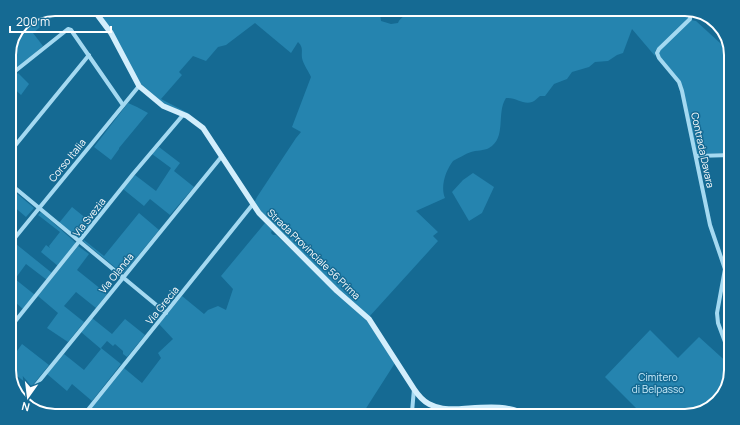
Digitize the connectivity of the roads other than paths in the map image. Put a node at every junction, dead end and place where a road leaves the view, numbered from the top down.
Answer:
1 (98, 16) edge
2 (691, 16) edge
3 (89, 55) junction
4 (16, 70) edge
5 (139, 86) junction
6 (123, 105) junction
7 (183, 114) junction
8 (16, 144) edge
9 (724, 154) edge
10 (222, 156) junction
11 (696, 156) junction
12 (16, 189) edge
13 (253, 204) junction
14 (39, 208) junction
15 (16, 236) edge
16 (80, 242) junction
17 (724, 266) edge
18 (724, 274) edge
19 (123, 277) junction
20 (166, 313) junction
21 (16, 320) edge
22 (724, 339) edge
23 (414, 389) junction
24 (27, 396) edge
25 (89, 409) edge
26 (412, 409) edge
27 (450, 409) edge
28 (450, 409) edge
29 (510, 409) edge

1 - 5 street, Strada Provinciale 56 Prima
2 - 11 street, Contrada Davara
3 - 4 street
3 - 6 street
3 - 8 street
5 - 6 street, Corso Italia
5 - 7 street, Strada Provinciale 56 Prima
6 - 14 street, Corso Italia
7 - 10 street, Strada Provinciale 56 Prima
7 - 16 street, Via Svezia
9 - 11 street
10 - 13 street, Strada Provinciale 56 Prima
10 - 19 street, Via Olanda
11 - 17 street, Contrada Davara
12 - 14 street
13 - 20 street, Via Grecia
13 - 23 street, Strada Provinciale 56 Prima
14 - 15 street, Corso Italia
14 - 16 street
16 - 19 street
16 - 21 street, Via Svezia
18 - 22 street, Contrada Davara
19 - 20 street
19 - 24 street, Via Olanda
20 - 25 street, Via Grecia
23 - 26 street
23 - 28 street, Strada Provinciale 56 Prima
27 - 29 street, Strada Provinciale 56 Prima

